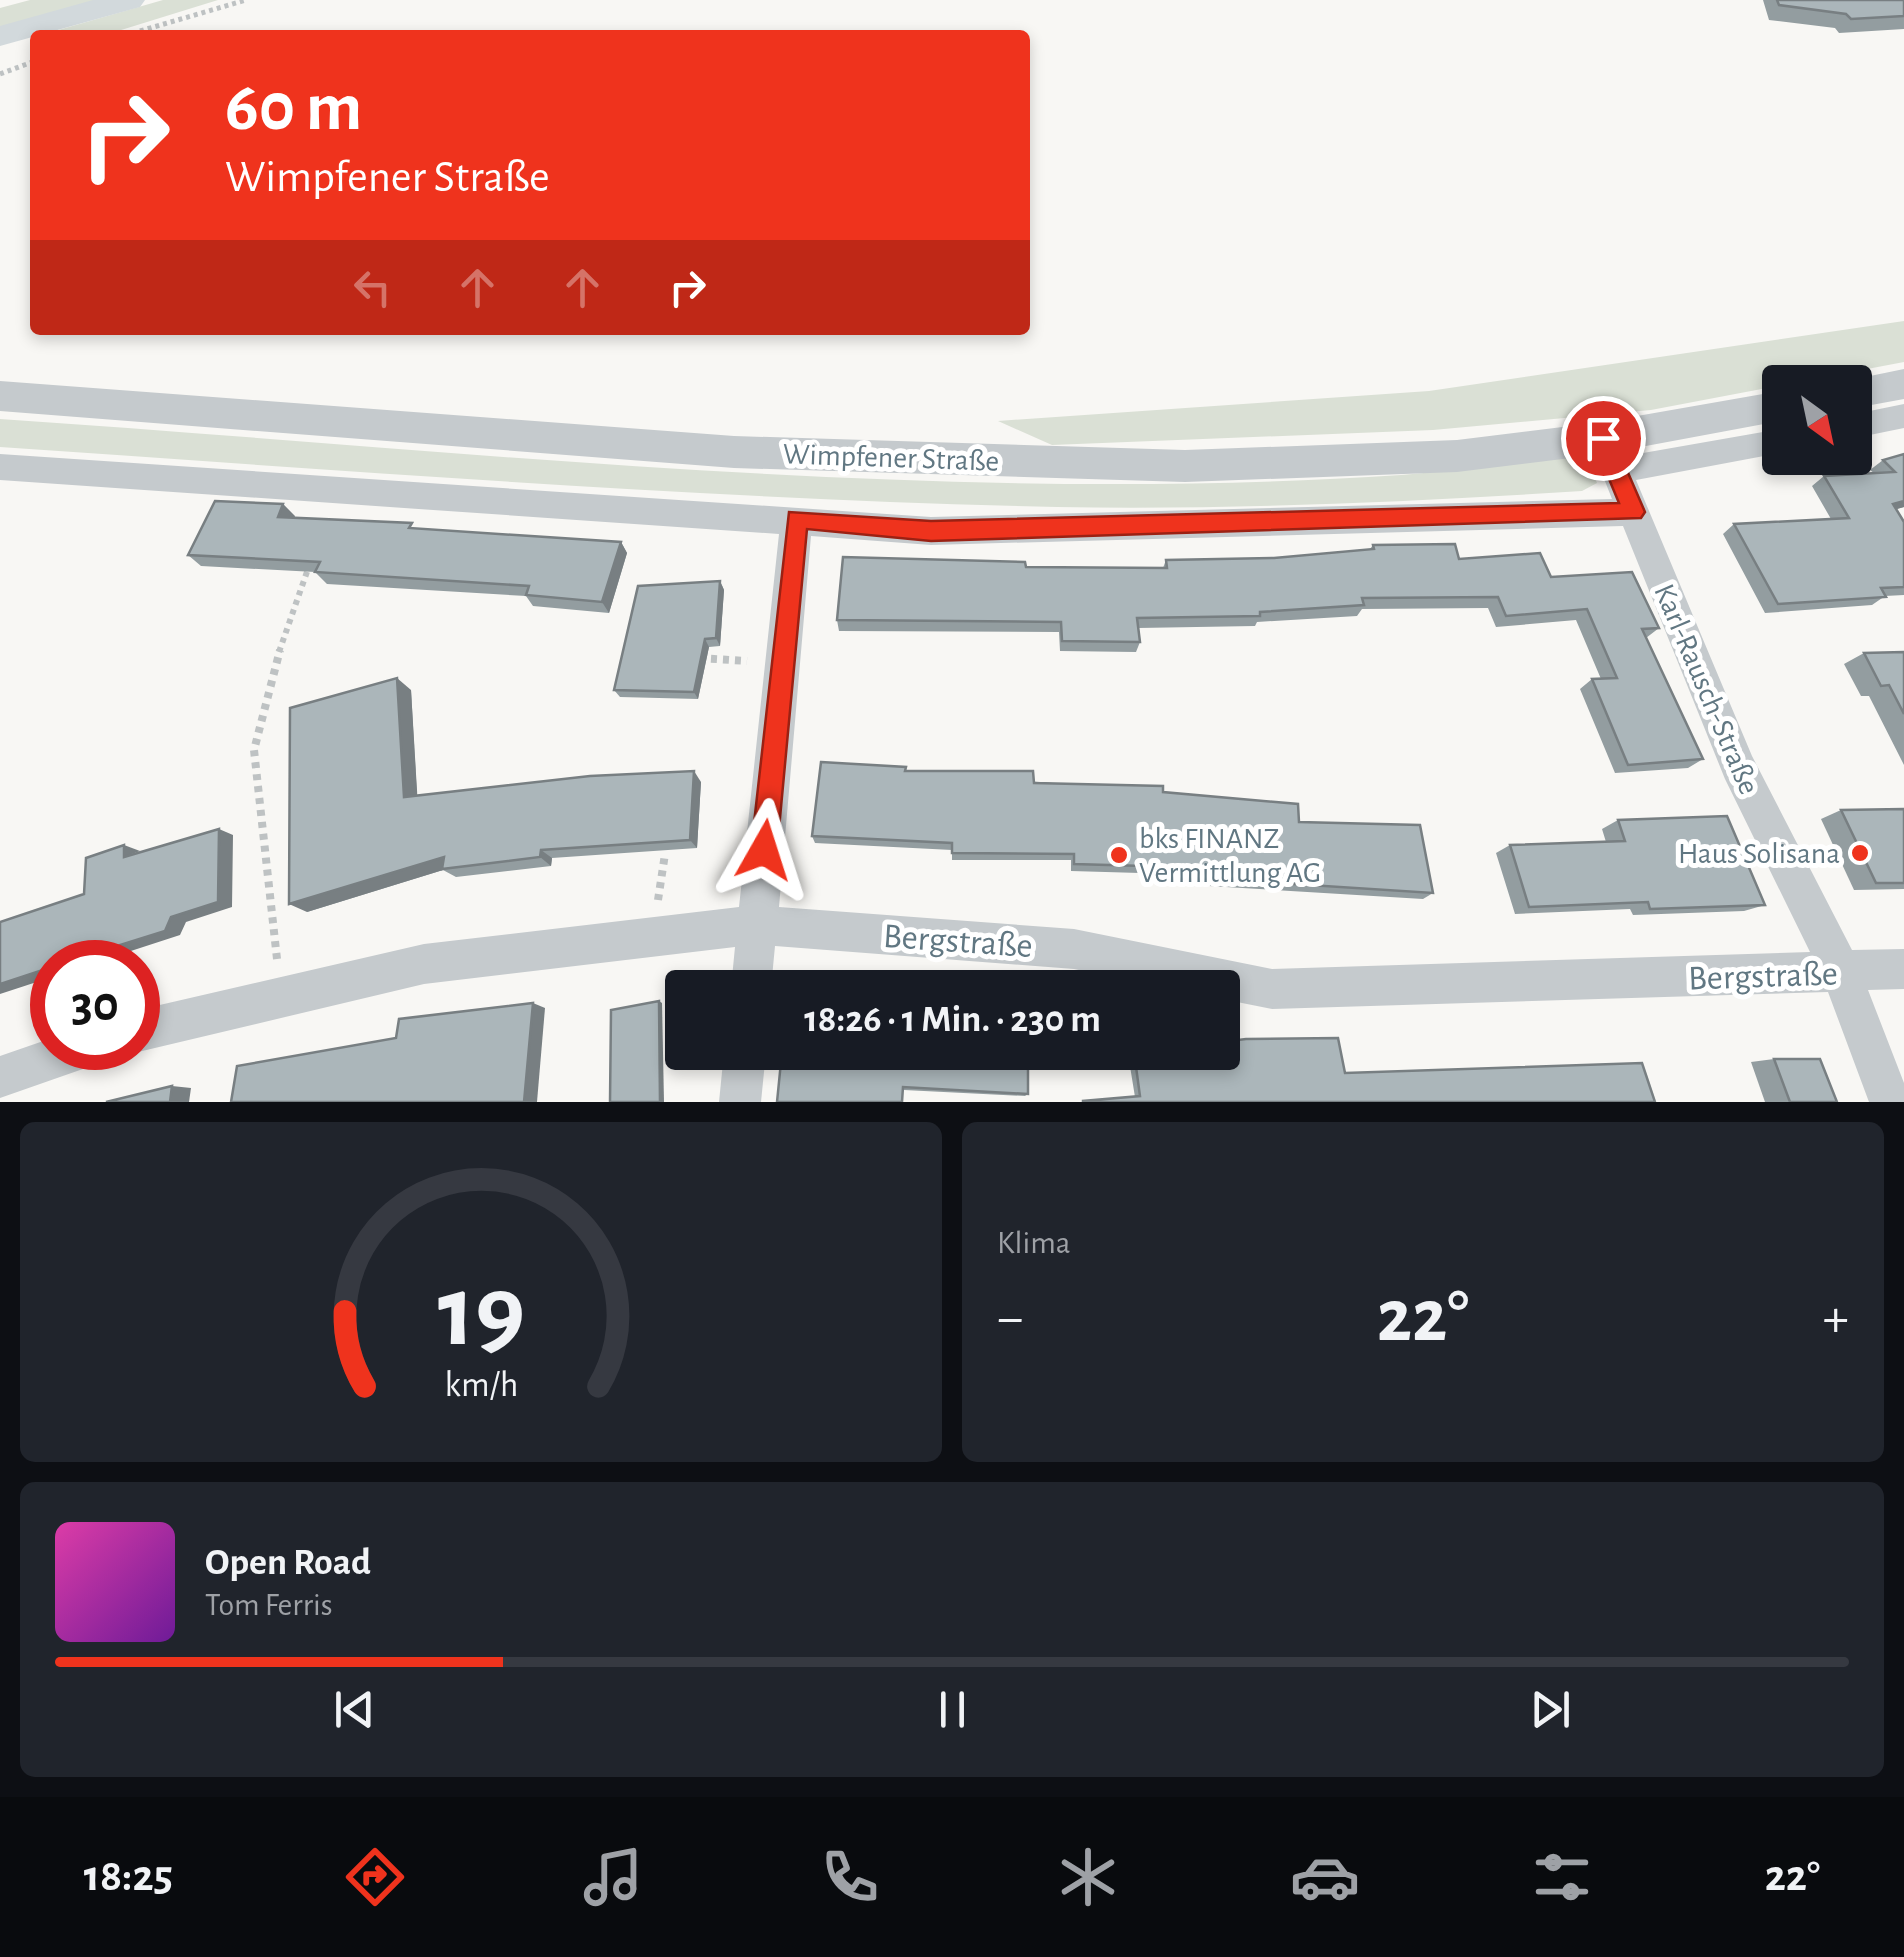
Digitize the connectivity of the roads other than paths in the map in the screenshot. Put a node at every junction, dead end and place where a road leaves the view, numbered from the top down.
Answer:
1 (129, 0) edge
2 (0, 36) edge
3 (1904, 384) edge
4 (1872, 390) edge
5 (0, 396) edge
6 (1762, 411) edge
7 (1904, 416) edge
8 (1872, 423) edge
9 (1762, 442) edge
10 (1608, 454) junction
11 (0, 468) edge
12 (1634, 512) junction
13 (797, 519) junction
14 (756, 925) junction
15 (1904, 969) edge
16 (752, 970) edge
17 (1842, 972) junction
18 (160, 1026) edge
19 (30, 1067) edge
20 (743, 1070) edge
21 (0, 1078) edge
22 (740, 1102) edge
23 (1890, 1102) edge

1 - 2 main road
3 - 4 street
5 - 10 street, Wimpfener Straße
6 - 10 street, Wimpfener Straße
7 - 8 street
9 - 10 street, Wimpfener Straße
10 - 12 street, Karl-Rausch-Straße
11 - 13 street
12 - 13 street
12 - 17 street, Karl-Rausch-Straße
13 - 14 street
14 - 16 street
14 - 17 street, Bergstraße
14 - 18 street, Bergstraße
15 - 17 street, Bergstraße
17 - 23 street, Karl-Rausch-Straße
19 - 21 street
20 - 22 street

